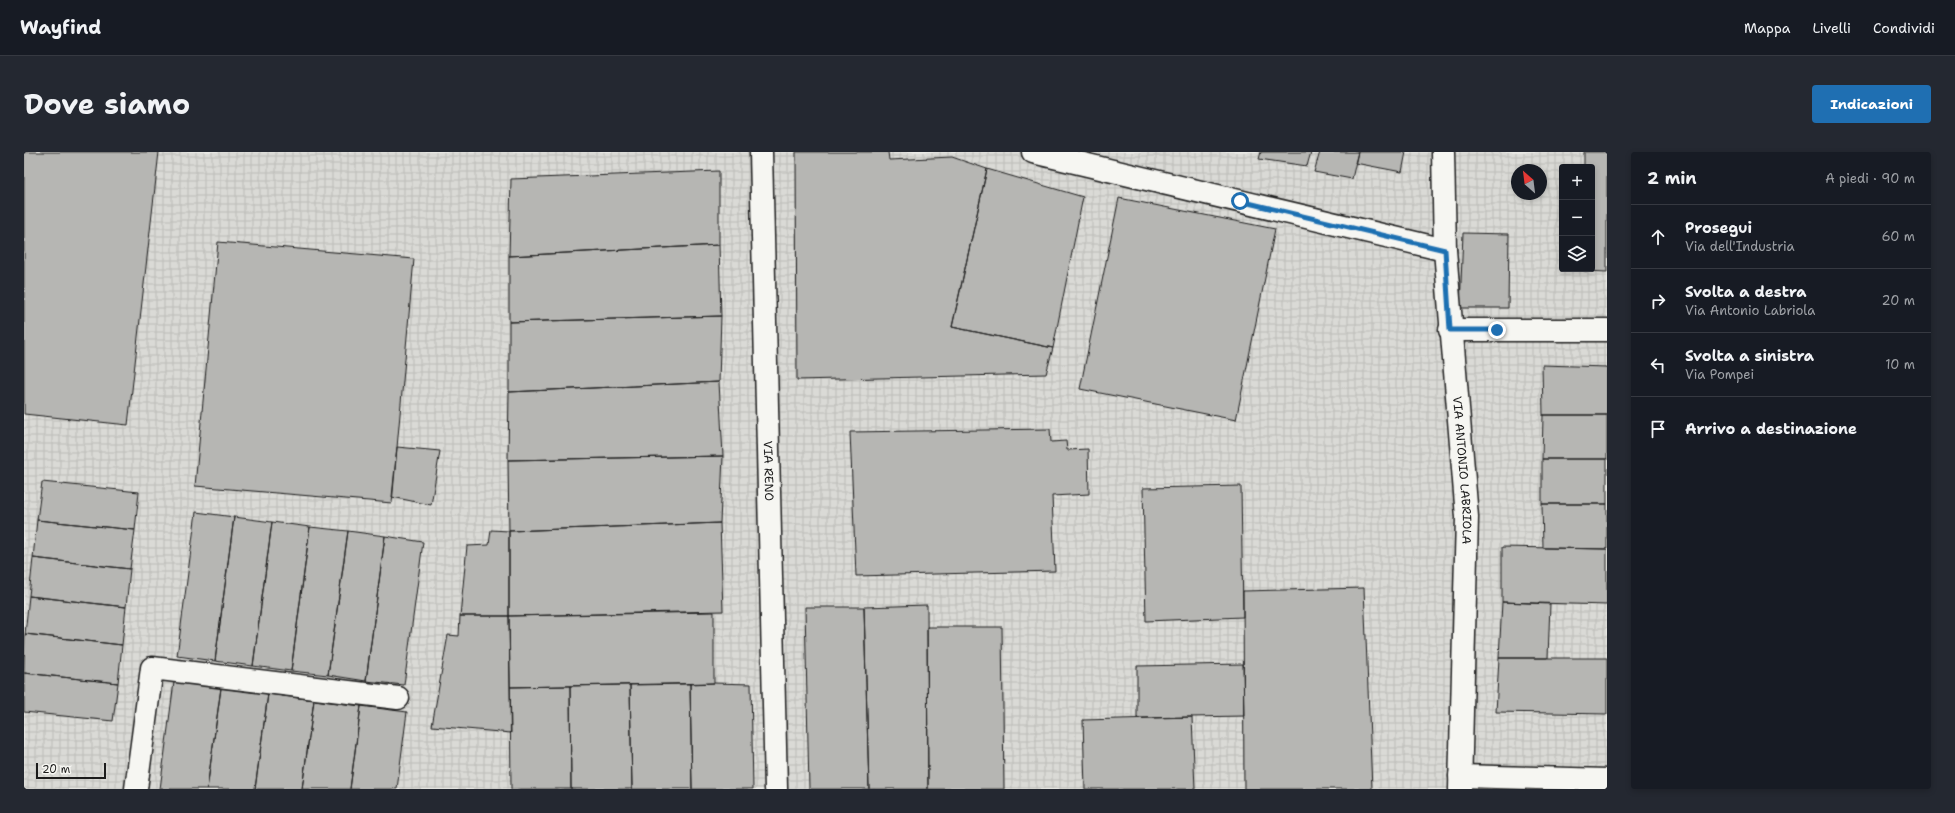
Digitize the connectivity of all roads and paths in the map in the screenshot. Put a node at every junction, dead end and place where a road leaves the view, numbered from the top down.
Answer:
1 (761, 152) edge
2 (1034, 152) edge
3 (1443, 152) edge
4 (1056, 154) edge
5 (1445, 250) junction
6 (1450, 330) junction
7 (1607, 330) edge
8 (398, 698) dead end
9 (1607, 780) edge
10 (1460, 782) edge
11 (136, 789) edge
12 (776, 789) edge

1 - 12 street, VIA RENO
2 - 4 street
3 - 5 street, VIA ANTONIO LABRIOLA
4 - 5 street
5 - 6 street, VIA ANTONIO LABRIOLA
6 - 7 street
6 - 10 street, VIA ANTONIO LABRIOLA
8 - 11 street
9 - 10 street

